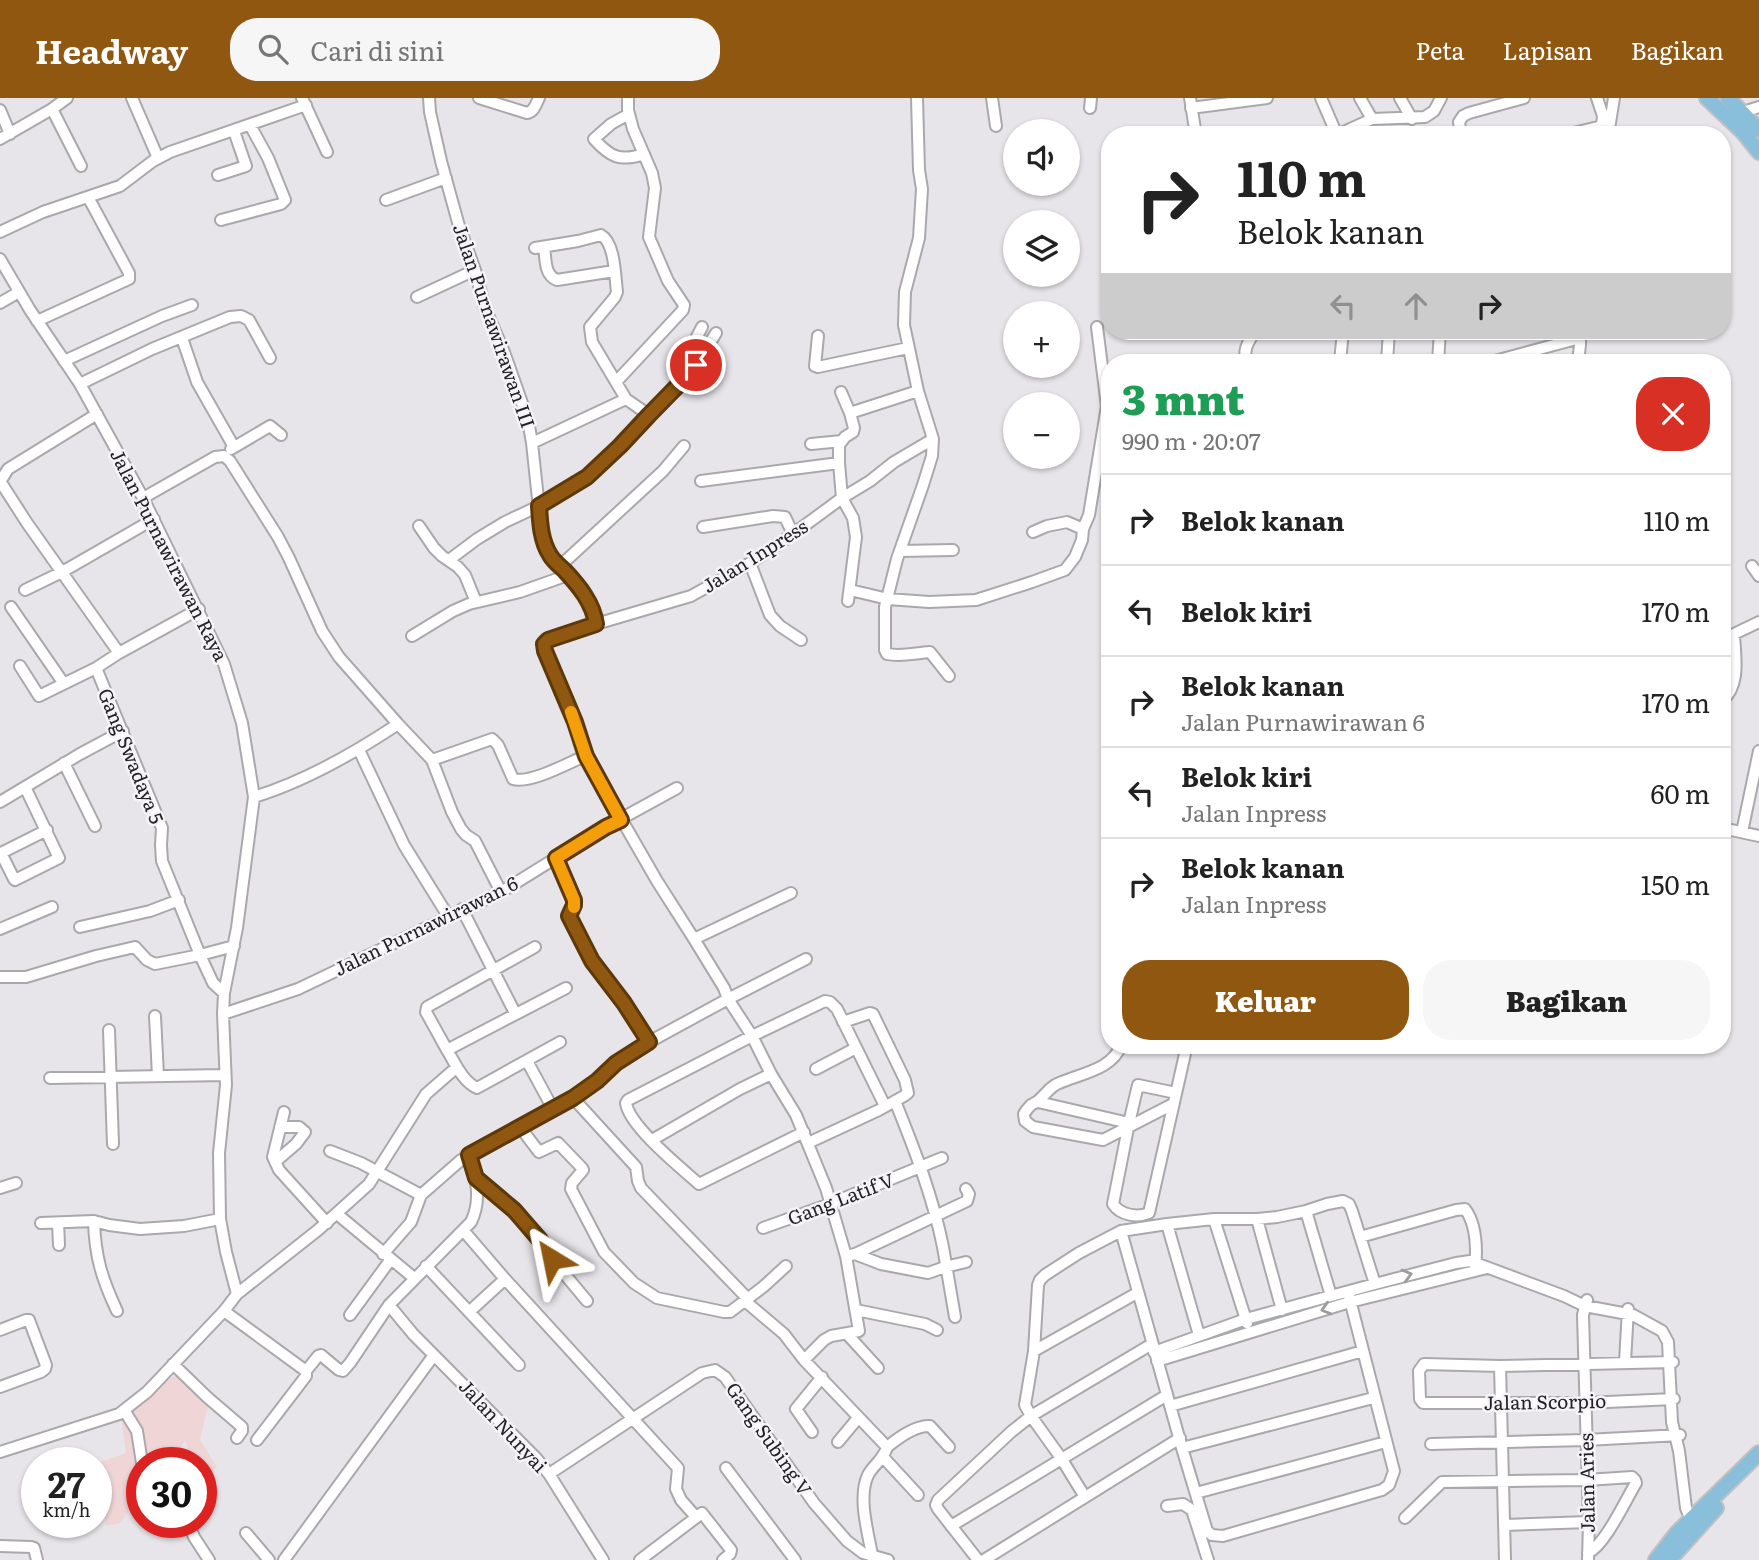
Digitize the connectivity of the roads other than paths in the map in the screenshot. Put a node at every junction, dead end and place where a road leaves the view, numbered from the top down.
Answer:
1 (67, 98) edge
2 (132, 98) edge
3 (429, 98) edge
4 (479, 98) edge
5 (539, 98) edge
6 (628, 98) edge
7 (917, 98) edge
8 (992, 98) edge
9 (1267, 98) edge
10 (1321, 98) edge
11 (1360, 98) edge
12 (1400, 98) edge
13 (1441, 98) edge
14 (1524, 98) edge
15 (1597, 98) edge
16 (1614, 98) edge
17 (1707, 98) edge
18 (1728, 98) edge
19 (304, 102) edge
20 (1191, 103) edge
21 (1759, 107) edge
22 (52, 109) junction
23 (0, 110) edge
24 (1744, 112) junction
25 (629, 114) junction
26 (1372, 119) junction
27 (1412, 119) junction
28 (250, 125) junction
29 (996, 126) dead end
30 (1195, 126) edge
31 (1333, 126) edge
32 (1361, 126) edge
33 (1460, 126) edge
34 (1600, 126) edge
35 (1609, 126) edge
36 (1759, 130) edge
37 (234, 131) junction
38 (5, 136) edge
39 (327, 152) dead end
40 (1759, 152) edge
41 (644, 155) junction
42 (158, 158) junction
43 (268, 158) junction
44 (81, 166) dead end
45 (246, 166) junction
46 (218, 175) dead end
47 (446, 178) junction
48 (88, 197) junction
49 (386, 200) dead end
50 (221, 220) dead end
51 (0, 232) edge
52 (0, 259) edge
53 (475, 270) junction
54 (614, 271) junction
55 (19, 292) junction
56 (417, 297) dead end
57 (0, 303) edge
58 (192, 305) dead end
59 (37, 321) junction
60 (702, 327) dead end
61 (1097, 327) dead end
62 (716, 334) dead end
63 (818, 336) dead end
64 (181, 338) junction
65 (1561, 340) edge
66 (908, 348) junction
67 (1516, 354) edge
68 (270, 358) dead end
69 (1101, 359) edge
70 (64, 361) junction
71 (696, 365) junction
72 (616, 382) junction
73 (80, 384) junction
74 (841, 391) dead end
75 (918, 391) junction
76 (626, 399) junction
77 (850, 413) junction
78 (97, 414) junction
79 (649, 415) junction
80 (281, 435) dead end
81 (933, 439) junction
82 (842, 441) junction
83 (1101, 442) edge
84 (532, 443) junction
85 (811, 444) dead end
86 (684, 446) dead end
87 (234, 447) junction
88 (224, 456) junction
89 (839, 463) junction
90 (701, 481) dead end
91 (0, 482) edge
92 (143, 498) junction
93 (842, 498) junction
94 (539, 506) junction
95 (154, 519) junction
96 (419, 526) dead end
97 (703, 527) dead end
98 (1083, 530) junction
99 (1032, 532) dead end
100 (793, 534) junction
101 (953, 550) dead end
102 (900, 551) junction
103 (449, 560) junction
104 (750, 562) junction
105 (560, 566) junction
106 (62, 572) junction
107 (568, 575) junction
108 (25, 590) dead end
109 (888, 599) junction
110 (475, 602) junction
111 (11, 607) dead end
112 (199, 609) junction
113 (1759, 622) edge
114 (596, 624) junction
115 (412, 636) dead end
116 (801, 640) dead end
117 (119, 653) junction
118 (20, 666) dead end
119 (96, 668) junction
120 (948, 676) dead end
121 (65, 683) junction
122 (1731, 691) edge
123 (398, 724) junction
124 (123, 731) junction
125 (359, 750) junction
126 (1759, 751) edge
127 (586, 756) junction
128 (432, 760) junction
129 (64, 763) junction
130 (25, 787) junction
131 (677, 788) dead end
132 (254, 797) junction
133 (0, 803) edge
134 (621, 820) junction
135 (95, 826) dead end
136 (47, 830) junction
137 (1731, 830) edge
138 (1742, 832) junction
139 (1759, 836) edge
140 (556, 858) junction
141 (501, 892) junction
142 (791, 893) dead end
143 (179, 900) junction
144 (52, 908) dead end
145 (462, 909) junction
146 (448, 916) junction
147 (80, 927) dead end
148 (0, 929) edge
149 (694, 939) junction
150 (234, 946) junction
151 (535, 947) dead end
152 (200, 955) junction
153 (806, 959) dead end
154 (493, 971) junction
155 (0, 977) edge
156 (566, 988) dead end
157 (224, 993) junction
158 (728, 999) junction
159 (516, 1013) junction
160 (223, 1014) junction
161 (155, 1016) dead end
162 (843, 1021) junction
163 (109, 1030) dead end
164 (752, 1035) junction
165 (560, 1042) dead end
166 (649, 1042) junction
167 (856, 1048) junction
168 (447, 1050) junction
169 (1118, 1054) edge
170 (1185, 1054) edge
171 (527, 1061) junction
172 (457, 1067) junction
173 (816, 1069) dead end
174 (771, 1073) junction
175 (225, 1075) junction
176 (158, 1076) junction
177 (111, 1077) junction
178 (50, 1078) dead end
179 (573, 1098) junction
180 (1175, 1098) junction
181 (1038, 1102) junction
182 (890, 1104) junction
183 (553, 1109) junction
184 (284, 1112) dead end
185 (1128, 1126) junction
186 (280, 1127) junction
187 (520, 1127) junction
188 (806, 1138) junction
189 (652, 1140) junction
190 (113, 1144) dead end
191 (330, 1152) dead end
192 (469, 1155) junction
193 (942, 1158) dead end
194 (275, 1162) junction
195 (919, 1168) junction
196 (377, 1171) junction
197 (476, 1178) junction
198 (16, 1183) dead end
199 (0, 1188) edge
200 (966, 1189) dead end
201 (421, 1195) junction
202 (830, 1204) junction
203 (1306, 1212) junction
204 (337, 1214) junction
205 (935, 1217) junction
206 (220, 1219) junction
207 (1213, 1219) junction
208 (1257, 1219) junction
209 (94, 1222) junction
210 (41, 1223) dead end
211 (58, 1223) junction
212 (327, 1223) junction
213 (1167, 1224) junction
214 (763, 1228) dead end
215 (463, 1230) junction
216 (1121, 1231) junction
217 (1360, 1237) junction
218 (59, 1245) dead end
219 (851, 1255) junction
220 (387, 1257) junction
221 (966, 1262) dead end
222 (426, 1266) junction
223 (786, 1266) dead end
224 (945, 1267) junction
225 (1475, 1267) junction
226 (414, 1278) junction
227 (505, 1279) junction
228 (1375, 1284) junction
229 (1138, 1293) junction
230 (237, 1294) junction
231 (1331, 1296) junction
232 (1349, 1297) junction
233 (746, 1300) junction
234 (587, 1301) dead end
235 (1584, 1303) junction
236 (389, 1305) junction
237 (856, 1310) junction
238 (1282, 1310) junction
239 (1627, 1310) junction
240 (117, 1311) dead end
241 (223, 1311) junction
242 (469, 1312) junction
243 (350, 1315) dead end
244 (955, 1317) dead end
245 (1246, 1319) junction
246 (0, 1330) edge
247 (937, 1330) dead end
248 (1250, 1333) junction
249 (848, 1334) junction
250 (1199, 1335) junction
251 (1034, 1351) junction
252 (1363, 1351) junction
253 (1155, 1352) junction
254 (434, 1355) junction
255 (804, 1360) junction
256 (1671, 1361) junction
257 (1625, 1362) junction
258 (1584, 1363) junction
259 (173, 1364) junction
260 (519, 1366) dead end
261 (1500, 1366) junction
262 (878, 1368) dead end
263 (306, 1371) junction
264 (822, 1377) junction
265 (0, 1387) edge
266 (1373, 1398) junction
267 (1672, 1399) junction
268 (1169, 1400) junction
269 (1502, 1403) junction
270 (1585, 1403) junction
271 (124, 1410) junction
272 (1031, 1416) junction
273 (634, 1419) junction
274 (858, 1419) junction
275 (812, 1432) dead end
276 (1677, 1435) junction
277 (237, 1438) dead end
278 (257, 1440) dead end
279 (1586, 1440) junction
280 (1503, 1441) junction
281 (838, 1442) dead end
282 (1386, 1442) junction
283 (1181, 1443) junction
284 (1431, 1444) dead end
285 (140, 1447) edge
286 (949, 1447) dead end
287 (0, 1452) edge
288 (885, 1452) junction
289 (1759, 1453) edge
290 (1061, 1458) junction
291 (1759, 1465) edge
292 (726, 1468) dead end
293 (550, 1474) junction
294 (1587, 1480) junction
295 (1504, 1481) junction
296 (1196, 1493) junction
297 (918, 1495) dead end
298 (1085, 1497) junction
299 (1167, 1506) dead end
300 (696, 1517) junction
301 (1694, 1517) junction
302 (1405, 1518) dead end
303 (1589, 1522) junction
304 (1505, 1525) junction
305 (951, 1526) junction
306 (246, 1533) dead end
307 (195, 1538) edge
308 (0, 1546) edge
309 (1588, 1556) edge
310 (872, 1558) edge
311 (37, 1560) edge
312 (209, 1560) edge
313 (269, 1560) edge
314 (284, 1560) edge
315 (603, 1560) edge
316 (640, 1560) edge
317 (723, 1560) edge
318 (795, 1560) edge
319 (888, 1560) edge
320 (978, 1560) edge
321 (984, 1560) edge
322 (1208, 1560) edge
323 (1505, 1560) edge
324 (1656, 1560) edge
325 (1669, 1560) edge

1 - 22 street
2 - 42 street
3 - 47 street, Jalan Purnawirawan III
4 - 5 street
6 - 25 street
7 - 66 street
8 - 29 street
9 - 20 street
10 - 31 street
11 - 26 street
12 - 27 street
13 - 27 street
14 - 33 street
15 - 34 street
16 - 35 street
17 - 40 main road
18 - 24 main road
19 - 28 street
19 - 39 street
20 - 30 street
21 - 24 street
22 - 38 street
22 - 44 street
23 - 38 street
24 - 36 main road
25 - 41 street
25 - 41 street
26 - 27 street
26 - 32 street
28 - 37 street
28 - 43 street
37 - 42 street
37 - 45 street
41 - 72 street
42 - 48 street
43 - 45 street
43 - 50 street
45 - 46 street
47 - 49 street
47 - 53 street, Jalan Purnawirawan III
48 - 51 street
48 - 59 street
52 - 55 street, Jalan Purnawirawan Raya
53 - 56 street
53 - 84 street, Jalan Purnawirawan III
54 - 54 street
54 - 72 street
55 - 57 street
55 - 59 street, Jalan Purnawirawan Raya
58 - 70 street
59 - 70 street, Jalan Purnawirawan Raya
60 - 71 street
61 - 69 street
62 - 71 street
63 - 66 street
64 - 68 street
64 - 73 street
64 - 87 street
65 - 67 street
66 - 75 street
70 - 73 street, Jalan Purnawirawan Raya
71 - 79 street
72 - 76 street
73 - 78 street, Jalan Purnawirawan Raya
74 - 77 street
75 - 77 street
75 - 81 street
76 - 79 street
76 - 84 street
77 - 82 street
78 - 91 street
78 - 92 street, Jalan Purnawirawan Raya
79 - 94 street
80 - 87 street
81 - 93 street, Jalan Inpress
81 - 102 street
82 - 85 street
82 - 89 street
83 - 98 street
84 - 94 street, Jalan Purnawirawan III
86 - 105 street
87 - 88 street
88 - 92 street
88 - 123 street
89 - 90 street
89 - 93 street
91 - 106 street
92 - 95 street, Jalan Purnawirawan Raya
93 - 100 street, Jalan Inpress
93 - 109 street
94 - 103 street
94 - 105 street, Jalan Purnawirawan III
95 - 106 street
95 - 112 street, Jalan Purnawirawan Raya
96 - 103 street
97 - 100 street
98 - 99 street
98 - 109 street
100 - 104 street, Jalan Inpress
101 - 102 street
102 - 109 street
103 - 110 street
104 - 114 street, Jalan Inpress
104 - 116 street
105 - 107 street, Jalan Purnawirawan III
106 - 108 street
106 - 117 street
107 - 110 street
107 - 114 street, Jalan Purnawirawan III
109 - 120 street
110 - 115 street
111 - 121 street
112 - 117 street, Gang Swadaya 5
112 - 132 street, Jalan Purnawirawan Raya
113 - 122 street
114 - 127 street, Jalan Inpress
117 - 119 street, Gang Swadaya 5
118 - 121 street
119 - 121 street
119 - 124 street, Gang Swadaya 5
123 - 125 street
123 - 128 street
124 - 129 street
124 - 143 street, Gang Swadaya 5
125 - 132 street
125 - 146 street
126 - 138 street
127 - 128 street
127 - 134 street, Jalan Inpress
128 - 141 street
129 - 130 street
129 - 135 street
130 - 133 street
130 - 136 street
131 - 134 street, Jalan Purnawirawan 6
132 - 150 street, Jalan Purnawirawan Raya
134 - 140 street, Jalan Purnawirawan 6
134 - 149 street, Jalan Inpress
136 - 136 street
137 - 138 street
138 - 139 street
140 - 141 street, Jalan Purnawirawan 6
140 - 166 street
141 - 145 street, Jalan Purnawirawan 6
142 - 149 street
143 - 147 street
143 - 152 street, Gang Swadaya 5
144 - 148 street
145 - 146 street, Jalan Purnawirawan 6
145 - 154 street
146 - 160 street, Jalan Purnawirawan 6
149 - 158 street, Jalan Inpress
150 - 152 street
150 - 157 street, Jalan Purnawirawan Raya
151 - 154 street
152 - 155 street
152 - 157 street, Gang Swadaya 5
153 - 158 street
154 - 159 street
154 - 168 street
156 - 159 street
157 - 160 street, Jalan Purnawirawan Raya
158 - 164 street, Jalan Inpress
158 - 166 street
159 - 168 street
160 - 175 street, Jalan Purnawirawan Raya
161 - 176 street
162 - 164 street
162 - 167 street, Gang Latif V
162 - 182 street
163 - 177 street
164 - 174 street, Jalan Inpress
164 - 189 street
165 - 171 street
166 - 179 street
167 - 173 street
167 - 182 street, Gang Latif V
168 - 172 street
169 - 181 street
170 - 180 street
171 - 172 street
171 - 183 street
172 - 196 street
174 - 188 street, Jalan Inpress
174 - 189 street
175 - 176 street
175 - 206 street, Jalan Purnawirawan Raya
176 - 177 street
177 - 178 street
177 - 190 street
179 - 183 street
179 - 233 street
180 - 185 street
180 - 185 street
180 - 185 street
181 - 185 street
181 - 185 street
182 - 188 street
182 - 195 street, Gang Latif V
183 - 187 street
184 - 186 street
186 - 194 street
186 - 194 street
187 - 192 street
187 - 233 street
188 - 189 street
188 - 202 street, Jalan Inpress
191 - 196 street
192 - 197 street
192 - 201 street
193 - 195 street, Gang Latif V
194 - 212 street
195 - 202 street, Gang Latif V
195 - 205 street, Gang Latif V
196 - 201 street
196 - 204 street
197 - 215 street
197 - 234 street
198 - 199 street
200 - 205 street
201 - 220 street
202 - 214 street, Gang Latif V
202 - 219 street, Jalan Inpress
203 - 208 street
203 - 217 street
203 - 231 street
204 - 212 street
204 - 220 street
205 - 219 street
205 - 224 street, Gang Latif V
206 - 209 street
206 - 230 street, Jalan Purnawirawan Raya
207 - 208 street
207 - 213 street
207 - 245 street
208 - 238 street
209 - 211 street
209 - 240 street
210 - 211 street
211 - 218 street
212 - 230 street
213 - 216 street
213 - 250 street
215 - 222 street
215 - 227 street
216 - 229 street
216 - 251 street
217 - 225 street
217 - 228 street
219 - 224 street
219 - 237 street, Jalan Inpress
220 - 226 street
220 - 243 street
221 - 224 street
222 - 226 street
222 - 242 street
223 - 233 street
224 - 244 street, Gang Latif V
228 -> 225 street
225 - 232 street
225 - 235 street
226 - 236 street
227 - 242 street
227 - 273 street
228 - 232 street
229 - 251 street
229 - 253 street
230 - 241 street
231 - 232 street
231 - 238 street
232 -> 248 street
232 - 252 street
233 - 255 street
235 - 239 street
235 - 258 street, Jalan Aries
236 - 254 street, Jalan Nunyai
236 - 263 street
237 - 247 street
237 - 249 street
238 - 245 street
239 - 256 street
239 - 257 street
241 - 259 street
241 - 263 street
242 - 260 street
245 - 248 street
245 - 250 street
246 - 265 street
248 - 253 street
249 - 255 street
249 - 262 street
250 - 253 street
251 - 272 street
252 - 266 street
252 - 268 street
253 - 268 street
253 - 272 street
254 - 293 street, Jalan Nunyai
254 - 314 street
255 - 264 street
256 - 257 street
256 - 267 street
257 - 258 street
258 - 261 street
258 - 270 street, Jalan Aries
259 - 271 street
259 - 277 street
261 - 269 street
261 - 269 street, Jalan Scorpio
263 - 278 street
264 - 274 street
264 - 275 street
266 - 282 street
266 - 283 street
267 - 270 street, Jalan Scorpio
267 - 276 street
268 - 283 street
268 - 290 street
269 - 270 street, Jalan Scorpio
269 - 280 street
270 - 279 street, Jalan Aries
271 - 285 street
271 - 287 street
272 - 290 street
272 - 305 street
273 - 293 street, Gang Subing V
273 - 300 street
273 - 310 street, Gang Subing V
274 - 281 street
274 - 288 street
276 - 279 street
276 - 301 street
279 - 280 street
279 - 294 street, Jalan Aries
280 - 284 street
280 - 295 street
282 - 296 street
282 - 296 street
283 - 296 street
283 - 298 street
286 - 288 street
288 - 297 street
288 - 310 street
289 - 301 main road
290 - 298 street
290 - 305 street
291 - 325 main road
292 - 318 street
293 - 315 street, Jalan Nunyai
294 - 295 street
294 - 303 street, Jalan Aries
294 - 309 street
295 - 302 street
295 - 304 street
298 - 321 street
299 - 322 street
300 - 316 street
300 - 317 street
301 - 324 main road
303 - 304 street
303 - 309 street, Jalan Aries
304 - 323 street
305 - 320 street
306 - 313 street
307 - 312 street
308 - 311 street
310 - 319 street

